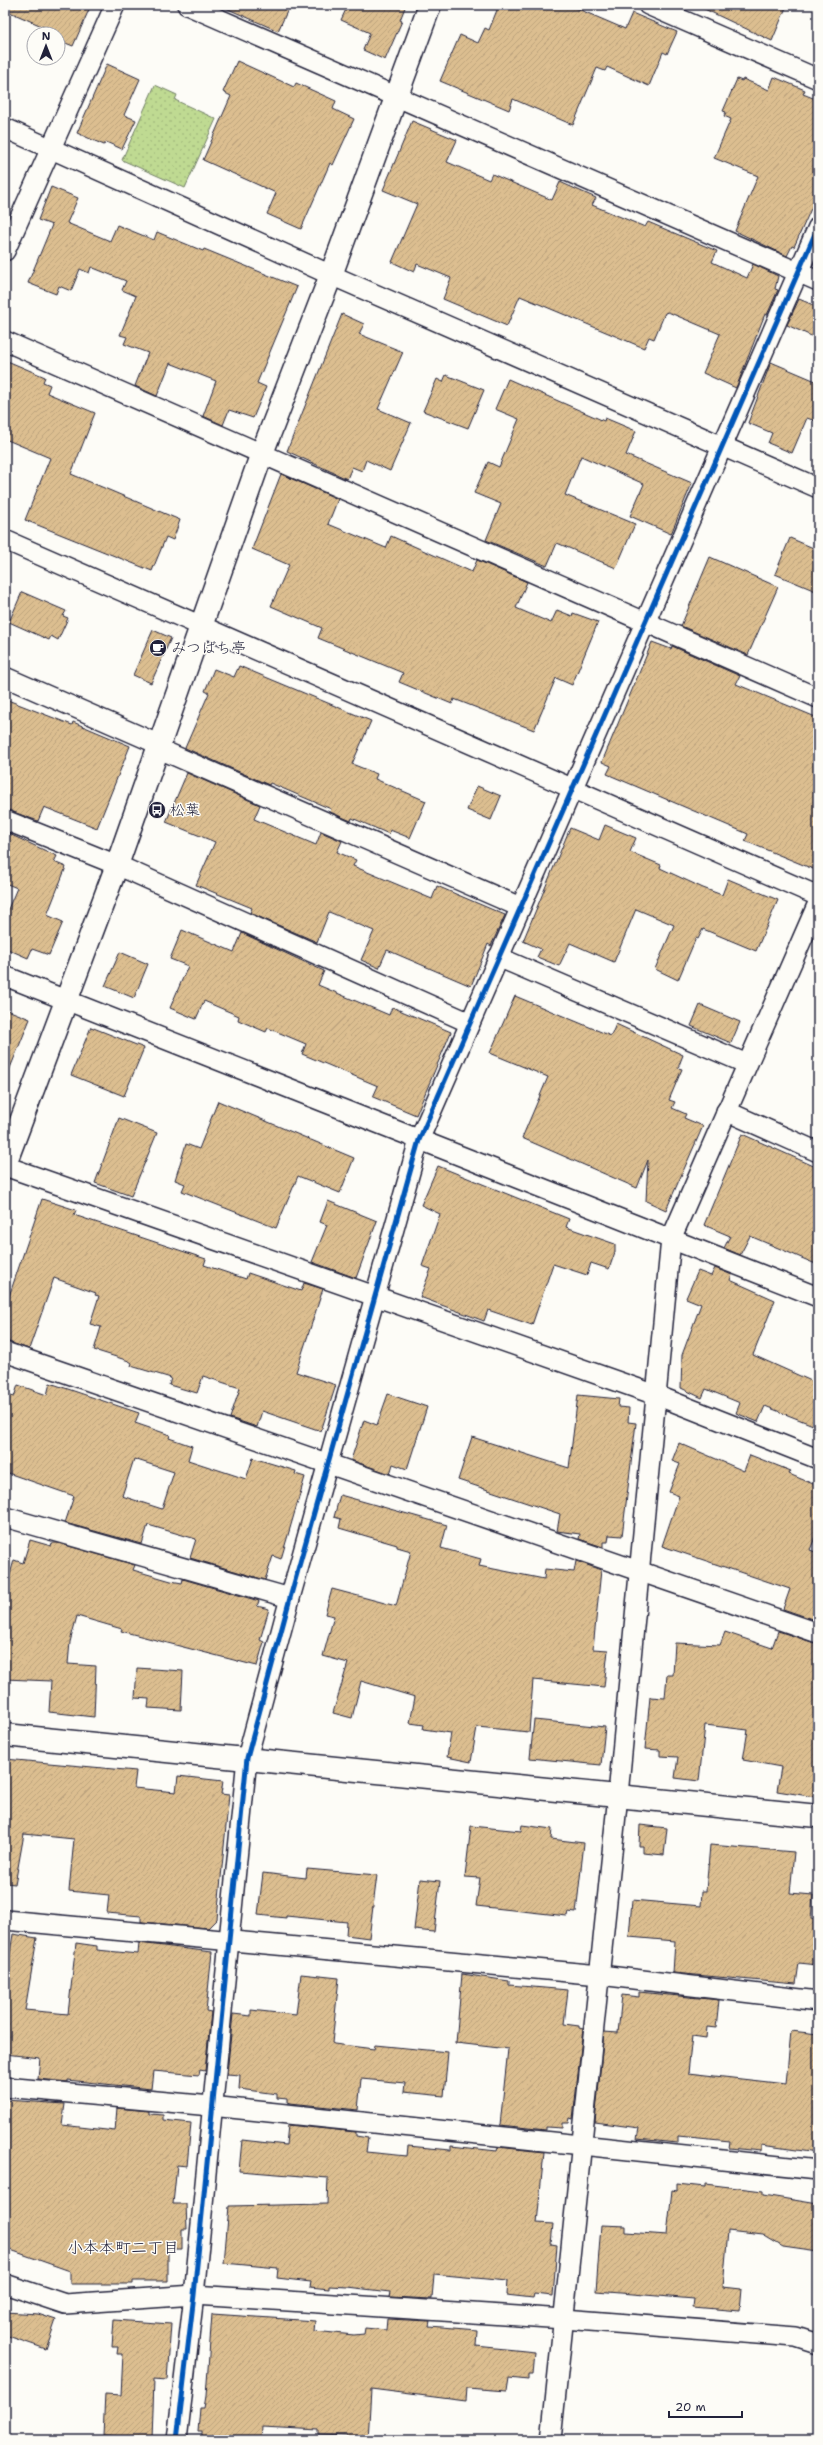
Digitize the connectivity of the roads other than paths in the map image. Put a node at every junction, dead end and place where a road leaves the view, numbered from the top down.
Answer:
1 (115, 5) edge
2 (187, 5) edge
3 (430, 5) edge
4 (648, 5) edge
5 (818, 79) edge
6 (396, 96) junction
7 (5, 128) edge
8 (51, 149) junction
9 (818, 227) edge
10 (5, 251) edge
11 (798, 272) junction
12 (331, 275) junction
13 (818, 280) edge
14 (5, 341) edge
15 (722, 446) junction
16 (262, 453) junction
17 (818, 488) edge
18 (5, 540) edge
19 (645, 621) junction
20 (200, 626) junction
21 (5, 677) edge
22 (818, 698) edge
23 (157, 746) junction
24 (572, 789) junction
25 (5, 820) edge
26 (117, 865) junction
27 (818, 896) edge
28 (818, 903) edge
29 (520, 907) junction
30 (498, 957) junction
31 (5, 976) edge
32 (66, 1000) junction
33 (470, 1023) junction
34 (747, 1064) junction
35 (726, 1111) junction
36 (419, 1140) junction
37 (818, 1152) edge
38 (5, 1165) edge
39 (671, 1239) junction
40 (373, 1297) junction
41 (818, 1297) edge
42 (5, 1352) edge
43 (656, 1395) junction
44 (818, 1459) edge
45 (329, 1463) junction
46 (5, 1517) edge
47 (639, 1572) junction
48 (290, 1598) junction
49 (818, 1633) edge
50 (5, 1735) edge
51 (247, 1758) junction
52 (618, 1795) junction
53 (818, 1816) edge
54 (5, 1920) edge
55 (229, 1941) junction
56 (600, 1975) junction
57 (818, 2001) edge
58 (5, 2087) edge
59 (211, 2106) junction
60 (582, 2144) junction
61 (818, 2170) edge
62 (5, 2284) edge
63 (194, 2295) junction
64 (564, 2319) junction
65 (818, 2344) edge
66 (177, 2440) edge
67 (551, 2440) edge

1 - 8 street
2 - 6 street
3 - 6 street
4 - 5 street
6 - 11 street
6 - 12 street
7 - 8 street
8 - 10 street
8 - 12 street
9 - 11 street
11 - 13 street
11 - 15 street
12 - 15 street
12 - 16 street
14 - 16 street
15 - 17 street
15 - 19 street
16 - 19 street
16 - 20 street
18 - 20 street
19 - 22 street
19 - 24 street
20 - 23 street
20 - 24 street
21 - 23 street
23 - 26 street
23 - 29 street
24 - 27 street
24 - 29 street
25 - 26 street
26 - 32 street
26 - 33 street
28 - 34 street
29 - 30 street
30 - 33 street
30 - 34 street
31 - 32 street
32 - 36 street
32 - 38 street
33 - 36 street
34 - 35 street
35 - 37 street
35 - 39 street
36 - 39 street
36 - 40 street
38 - 40 street
39 - 41 street
39 - 43 street
40 - 43 street
40 - 45 street
42 - 45 street
43 - 44 street
43 - 47 street
45 - 47 street
45 - 48 street
46 - 48 street
47 - 49 street
47 - 52 street
48 - 51 street
50 - 51 street
51 - 52 street
51 - 55 street
52 - 53 street
52 - 56 street
54 - 55 street
55 - 56 street
55 - 59 street
56 - 57 street
56 - 60 street
58 - 59 street
59 - 60 street
59 - 63 street
60 - 61 street
60 - 64 street
62 - 63 street
63 - 64 street
63 - 66 street
64 - 65 street
64 - 67 street

